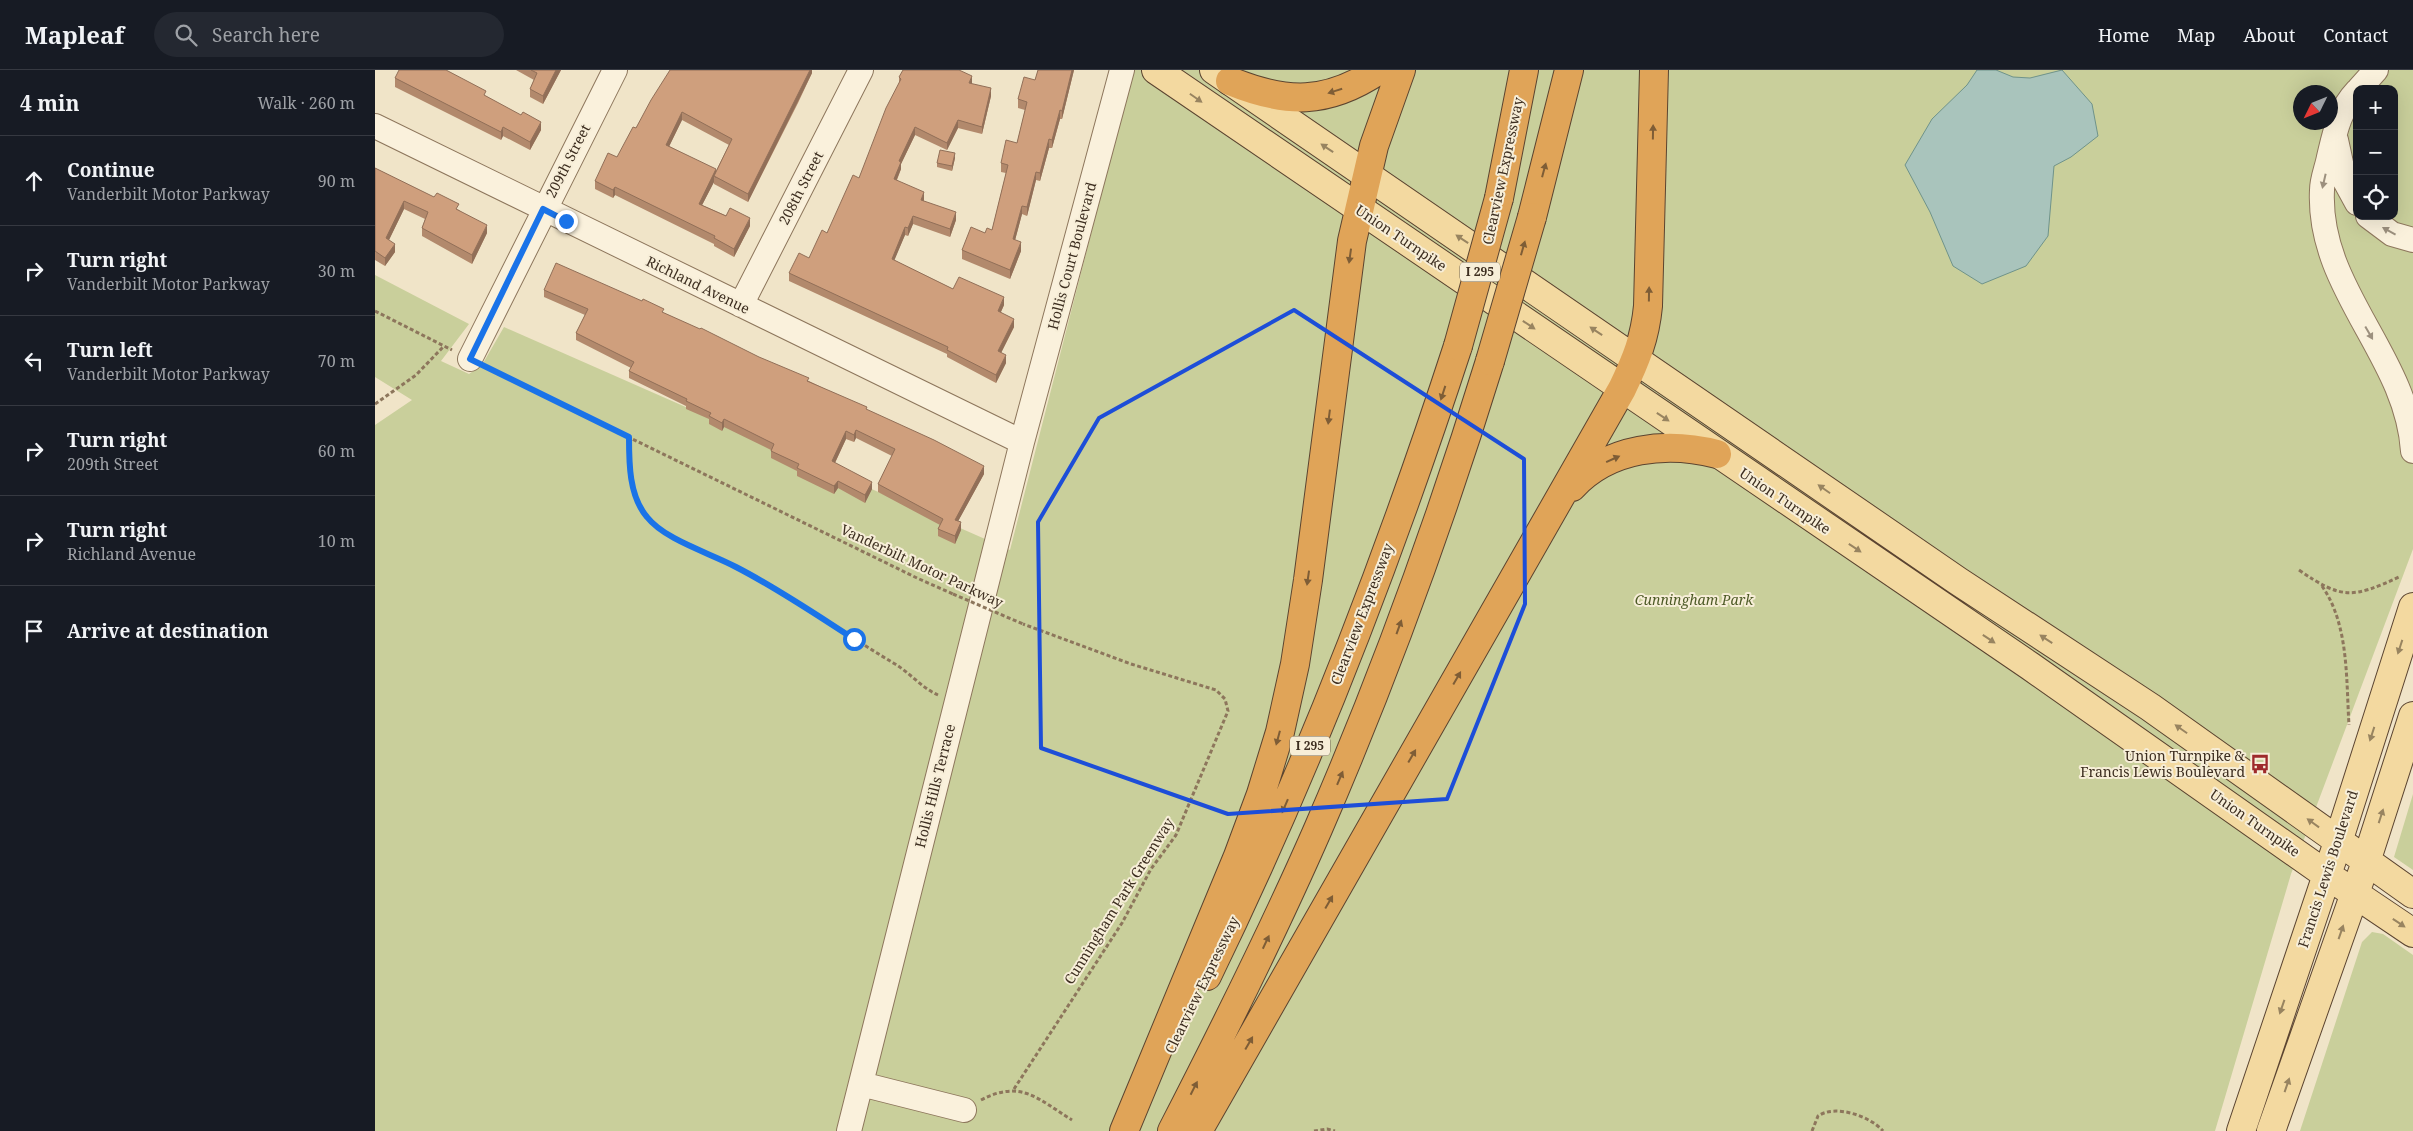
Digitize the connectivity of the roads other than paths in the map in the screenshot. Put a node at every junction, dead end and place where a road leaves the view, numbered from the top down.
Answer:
1 (615, 70) edge
2 (861, 70) edge
3 (1122, 70) edge
4 (1156, 70) edge
5 (1379, 70) edge
6 (1401, 70) edge
7 (1524, 70) edge
8 (1569, 70) edge
9 (1654, 70) edge
10 (2376, 70) edge
11 (1222, 75) edge
12 (2362, 85) edge
13 (2353, 96) edge
14 (375, 126) edge
15 (2335, 133) junction
16 (1367, 175) junction
17 (2353, 195) edge
18 (1359, 208) junction
19 (543, 209) junction
20 (2373, 220) edge
21 (2413, 240) edge
22 (741, 306) junction
23 (470, 359) road end
24 (1636, 359) junction
25 (1622, 389) junction
26 (1022, 442) junction
27 (2413, 450) edge
28 (1717, 454) junction
29 (1550, 514) junction
30 (2413, 607) edge
31 (2413, 716) edge
32 (2339, 842) junction
33 (2366, 862) junction
34 (2327, 875) junction
35 (2355, 894) junction
36 (2413, 894) edge
37 (2413, 933) edge
38 (861, 1084) junction
39 (964, 1110) road end
40 (849, 1131) edge
41 (1124, 1131) edge
42 (1129, 1131) edge
43 (1172, 1131) edge
44 (1199, 1131) edge
45 (2241, 1131) edge
46 (2271, 1131) edge

1 - 19 street, 209th Street
2 - 22 street, 208th Street
3 - 26 street, Hollis Court Boulevard
4 -> 18 main road, Union Turnpike
5 -> 11 highway
6 - 16 highway
7 -> 42 highway, Clearview Expressway / I 295, bridge
43 -> 8 highway, I 295, bridge
24 -> 9 highway
10 - 12 street
16 -> 11 main road
13 - 15 street
14 - 19 street, Richland Avenue
15 - 17 street
15 -> 27 street
16 - 18 highway
24 -> 16 main road
18 -> 25 main road, Union Turnpike
18 -> 41 highway
19 - 22 street, Richland Avenue
19 - 23 street, 209th Street
21 -> 20 street
22 - 26 street, Richland Avenue
24 - 25 highway
32 -> 24 main road
25 -> 28 main road, Union Turnpike
25 - 29 highway
26 - 38 street, Hollis Hills Terrace
29 -> 28 highway
28 -> 34 main road, Union Turnpike
44 -> 29 highway
30 -> 32 main road, Francis Lewis Boulevard
33 -> 31 main road
32 - 33 main road
32 - 34 main road, Francis Lewis Boulevard
33 - 35 main road
33 - 36 main road
34 - 35 main road, Union Turnpike
34 -> 45 main road, Francis Lewis Boulevard
35 -> 37 main road, Union Turnpike
46 -> 35 main road
38 - 39 street
38 - 40 street, Hollis Hills Terrace

